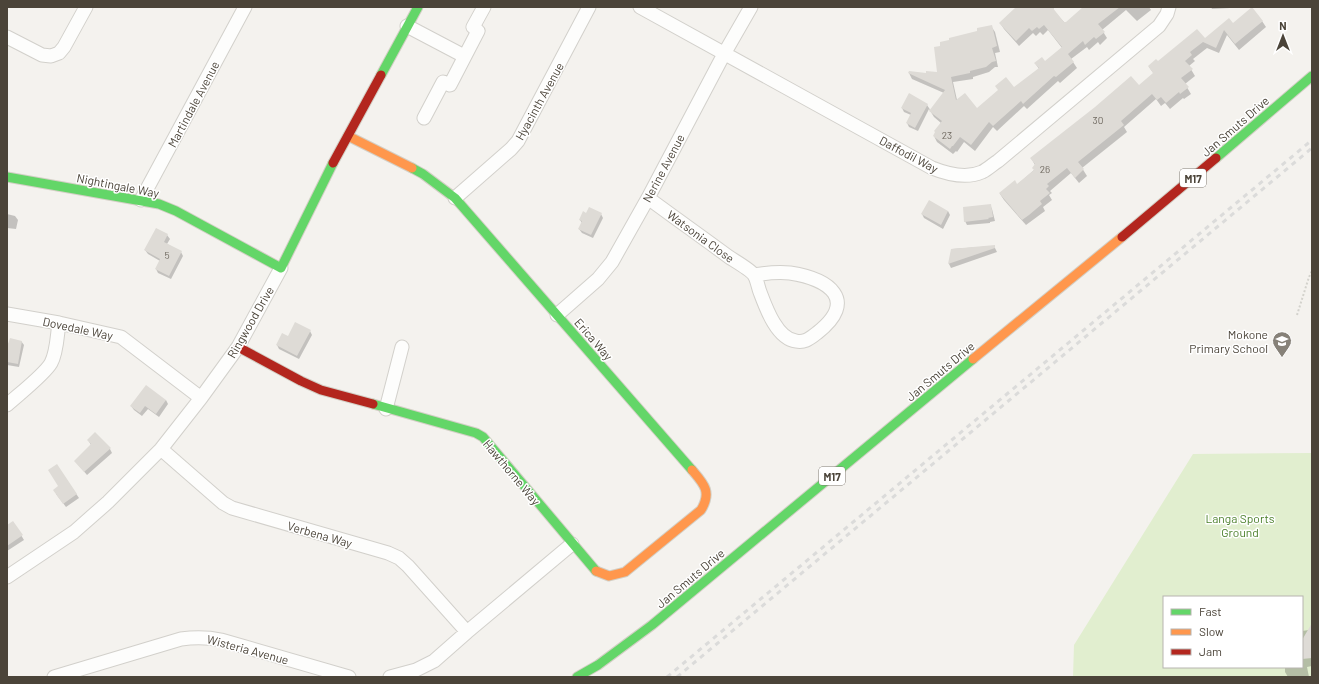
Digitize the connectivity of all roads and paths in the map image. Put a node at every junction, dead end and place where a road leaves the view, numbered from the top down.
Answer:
1 (86, 7) edge
2 (245, 7) edge
3 (418, 7) edge
4 (484, 7) edge
5 (589, 7) edge
6 (640, 7) edge
7 (751, 7) edge
8 (1169, 7) edge
9 (407, 26) junction
10 (7, 37) edge
11 (724, 54) junction
12 (464, 56) junction
13 (1312, 76) edge
14 (424, 118) dead end
15 (348, 136) junction
16 (7, 176) edge
17 (455, 198) junction
18 (648, 198) junction
19 (141, 200) junction
20 (281, 268) junction
21 (1312, 271) edge
22 (754, 275) junction
23 (7, 314) edge
24 (557, 315) junction
25 (1297, 315) dead end
26 (59, 323) junction
27 (238, 347) junction
28 (402, 347) dead end
29 (201, 398) junction
30 (7, 405) edge
31 (386, 409) junction
32 (162, 449) junction
33 (572, 544) junction
34 (7, 577) edge
35 (612, 577) joint
36 (467, 632) junction
37 (54, 677) edge
38 (349, 677) edge
39 (390, 677) edge
40 (577, 677) edge

1 - 10 street
2 - 19 street, Martindale Avenue
3 - 9 street, Ringwood Drive
4 - 12 street
5 - 17 street, Hyacinth Avenue
6 - 11 street, Daffodil Way
7 - 11 street, Nerine Avenue
8 - 11 street, Daffodil Way
9 - 12 street
9 - 15 street, Ringwood Drive
11 - 18 street, Nerine Avenue
12 - 14 street
13 - 40 street, Jan Smuts Drive / M17
15 - 17 street, Erica Way
15 - 20 street, Ringwood Drive
16 - 19 street, Nightingale Way
17 - 24 street, Erica Way
18 - 22 street, Watsonia Close
18 - 24 street, Nerine Avenue
19 - 20 street, Nightingale Way
20 - 27 street, Ringwood Drive
21 - 25 path
22 - 22 street
23 - 26 street, Dovedale Way
24 - 35 street, Erica Way
26 - 29 street, Dovedale Way
26 - 30 street
27 - 29 street, Ringwood Drive
27 - 31 street, Hawthorne Way
28 - 31 street
29 - 32 street, Ringwood Drive
31 - 33 street, Hawthorne Way
32 - 34 street, Ringwood Drive
32 - 36 street, Verbena Way
33 - 35 street, Hawthorne Way
33 - 36 street
36 - 39 street
37 - 38 street, Wisteria Avenue

